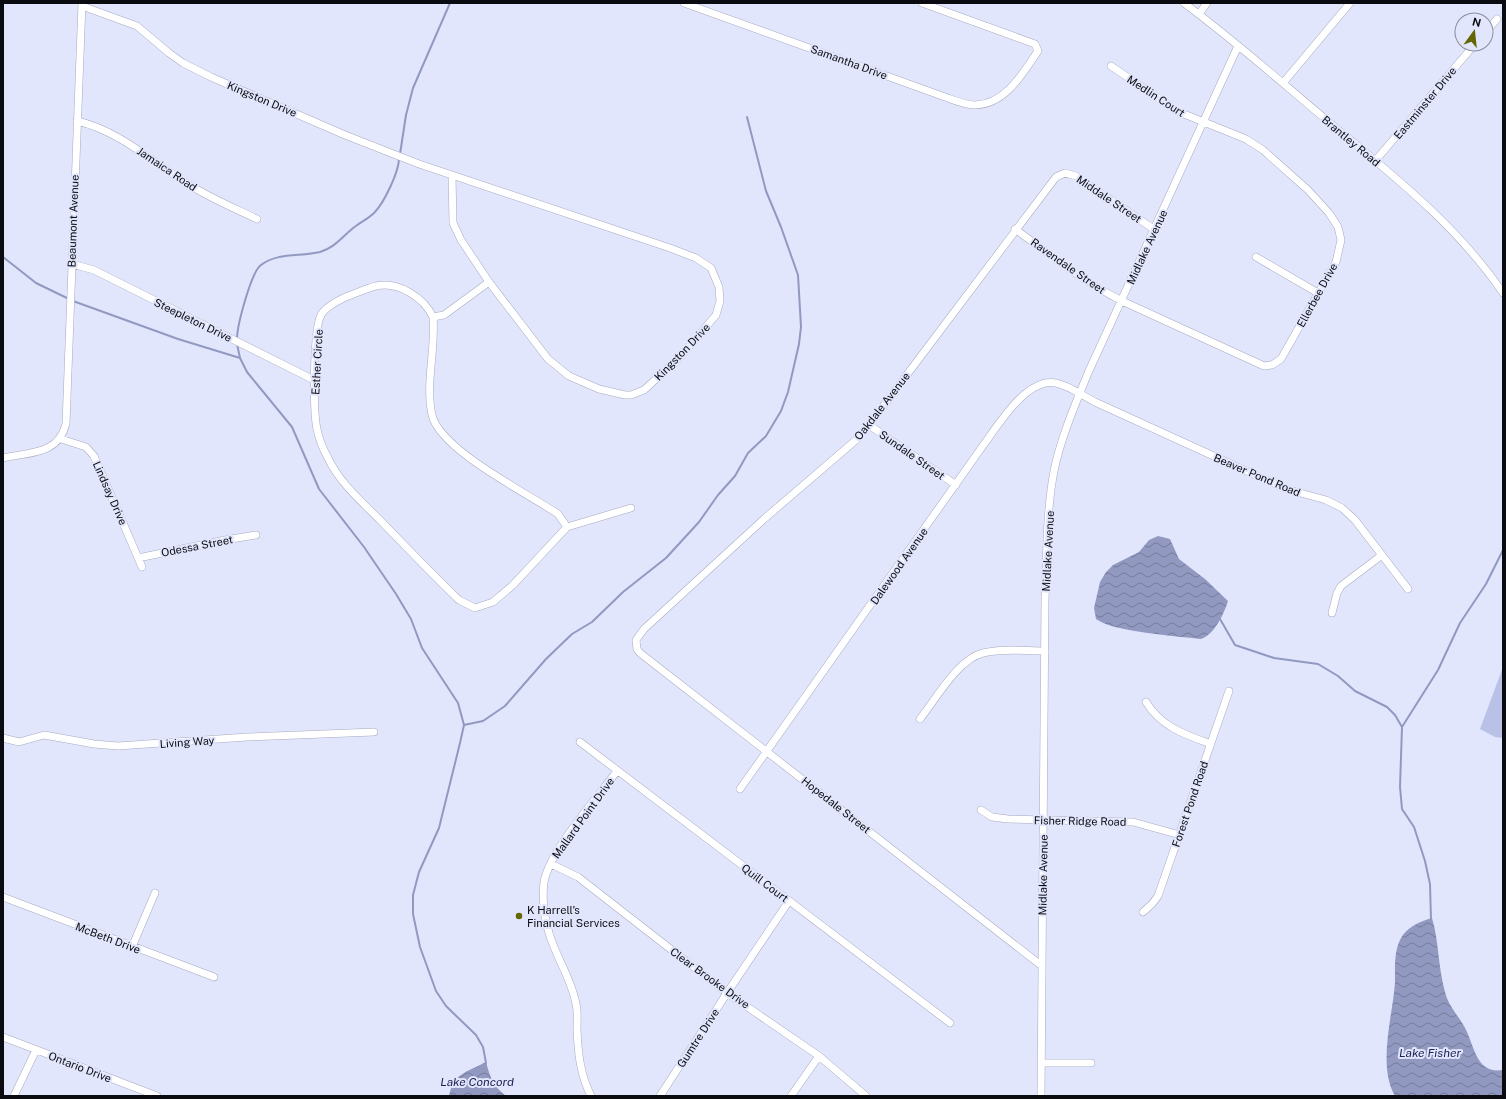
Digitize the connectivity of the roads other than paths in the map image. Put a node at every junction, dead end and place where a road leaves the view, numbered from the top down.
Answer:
1 (684, 3) edge
2 (922, 3) edge
3 (1184, 3) edge
4 (1207, 3) edge
5 (1350, 3) edge
6 (82, 5) edge
7 (1199, 14) junction
8 (1497, 19) dead end
9 (1494, 23) edge
10 (1238, 46) junction
11 (1468, 52) edge
12 (1111, 66) dead end
13 (1282, 83) junction
14 (77, 121) junction
15 (1203, 123) junction
16 (1375, 161) junction
17 (452, 175) junction
18 (1061, 175) joint
19 (257, 218) dead end
20 (1015, 229) junction
21 (1155, 230) junction
22 (1256, 257) dead end
23 (72, 264) junction
24 (489, 282) junction
25 (1318, 293) junction
26 (1503, 293) edge
27 (1122, 302) junction
28 (433, 317) junction
29 (314, 380) junction
30 (1080, 394) junction
31 (869, 425) junction
32 (61, 439) junction
33 (3, 458) edge
34 (956, 485) junction
35 (632, 508) dead end
36 (567, 527) junction
37 (256, 535) dead end
38 (1382, 555) junction
39 (138, 558) junction
40 (142, 566) dead end
41 (1408, 588) dead end
42 (1332, 613) dead end
43 (636, 640) joint
44 (1045, 651) junction
45 (1229, 691) dead end
46 (1146, 702) dead end
47 (920, 719) dead end
48 (374, 732) dead end
49 (3, 738) edge
50 (580, 742) dead end
51 (1211, 744) junction
52 (768, 752) junction
53 (618, 771) junction
54 (740, 789) dead end
55 (981, 810) dead end
56 (1044, 820) junction
57 (1180, 835) junction
58 (551, 864) junction
59 (155, 893) dead end
60 (3, 897) edge
61 (789, 901) junction
62 (1143, 912) dead end
63 (132, 947) junction
64 (1042, 966) junction
65 (214, 977) dead end
66 (727, 993) junction
67 (950, 1023) dead end
68 (3, 1037) edge
69 (36, 1050) junction
70 (819, 1056) junction
71 (1041, 1063) junction
72 (1090, 1063) dead end
73 (136, 1092) edge
74 (14, 1096) edge
75 (157, 1096) edge
76 (592, 1096) edge
77 (660, 1096) edge
78 (791, 1096) edge
79 (866, 1096) edge
80 (1041, 1096) edge

1 - 2 street, Samantha Drive
3 - 7 street, Brantley Road
4 - 7 street
5 - 13 street
6 - 14 street, Beaumont Avenue
6 - 17 street, Kingston Drive
7 - 10 street, Brantley Road
8 - 9 street
10 - 13 street, Brantley Road
10 - 15 street, Midlake Avenue
11 - 16 street, Eastminster Drive
12 - 15 street, Medlin Court
13 - 16 street, Brantley Road
14 - 19 street, Jamaica Road
14 - 23 street, Beaumont Avenue
15 - 21 street, Midlake Avenue
15 - 25 street, Ellerbee Drive
16 - 26 street, Brantley Road
17 - 24 street, Kingston Drive
17 - 24 street, Kingston Drive
18 - 20 street, Oakdale Avenue
18 - 21 street, Middale Street
20 - 27 street, Ravendale Street
20 - 31 street, Oakdale Avenue
21 - 27 street, Midlake Avenue
22 - 25 street
23 - 29 street, Steepleton Drive
23 - 32 street, Beaumont Avenue
24 - 28 street
25 - 27 street, Ellerbee Drive
27 - 30 street, Midlake Avenue
28 - 29 street, Esther Circle
28 - 36 street
29 - 36 street, Esther Circle
30 - 34 street, Dalewood Avenue
30 - 38 street, Beaver Pond Road
30 - 44 street, Midlake Avenue
31 - 34 street, Sundale Street
31 - 43 street, Oakdale Avenue
32 - 33 street
32 - 39 street, Lindsay Drive
34 - 52 street, Dalewood Avenue
35 - 36 street
37 - 39 street, Odessa Street
38 - 41 street, Beaver Pond Road
38 - 42 street
39 - 40 street, Lindsay Drive
43 - 52 street, Hopedale Street
44 - 47 street
44 - 56 street, Midlake Avenue
45 - 51 street, Forest Pond Road
46 - 51 street
48 - 49 street, Living Way
50 - 53 street, Quill Court
51 - 57 street, Forest Pond Road
52 - 54 street, Dalewood Avenue
52 - 64 street, Hopedale Street
53 - 58 street, Mallard Point Drive
53 - 61 street, Quill Court
55 - 56 street, Fisher Ridge Road
56 - 57 street, Fisher Ridge Road
56 - 64 street, Midlake Avenue
57 - 62 street, Forest Pond Road
58 - 66 street, Clear Brooke Drive
58 - 76 street, Mallard Point Drive
59 - 63 street
60 - 63 street, McBeth Drive
61 - 66 street, Gumtre Drive
61 - 67 street, Quill Court
63 - 65 street, McBeth Drive
64 - 71 street, Midlake Avenue
66 - 70 street, Clear Brooke Drive
66 - 77 street, Gumtre Drive
68 - 69 street, Ontario Drive
69 - 73 street, Ontario Drive
69 - 74 street
70 - 78 street
70 - 79 street, Clear Brooke Drive
71 - 72 street
71 - 80 street, Midlake Avenue
73 - 75 street, Ontario Drive

